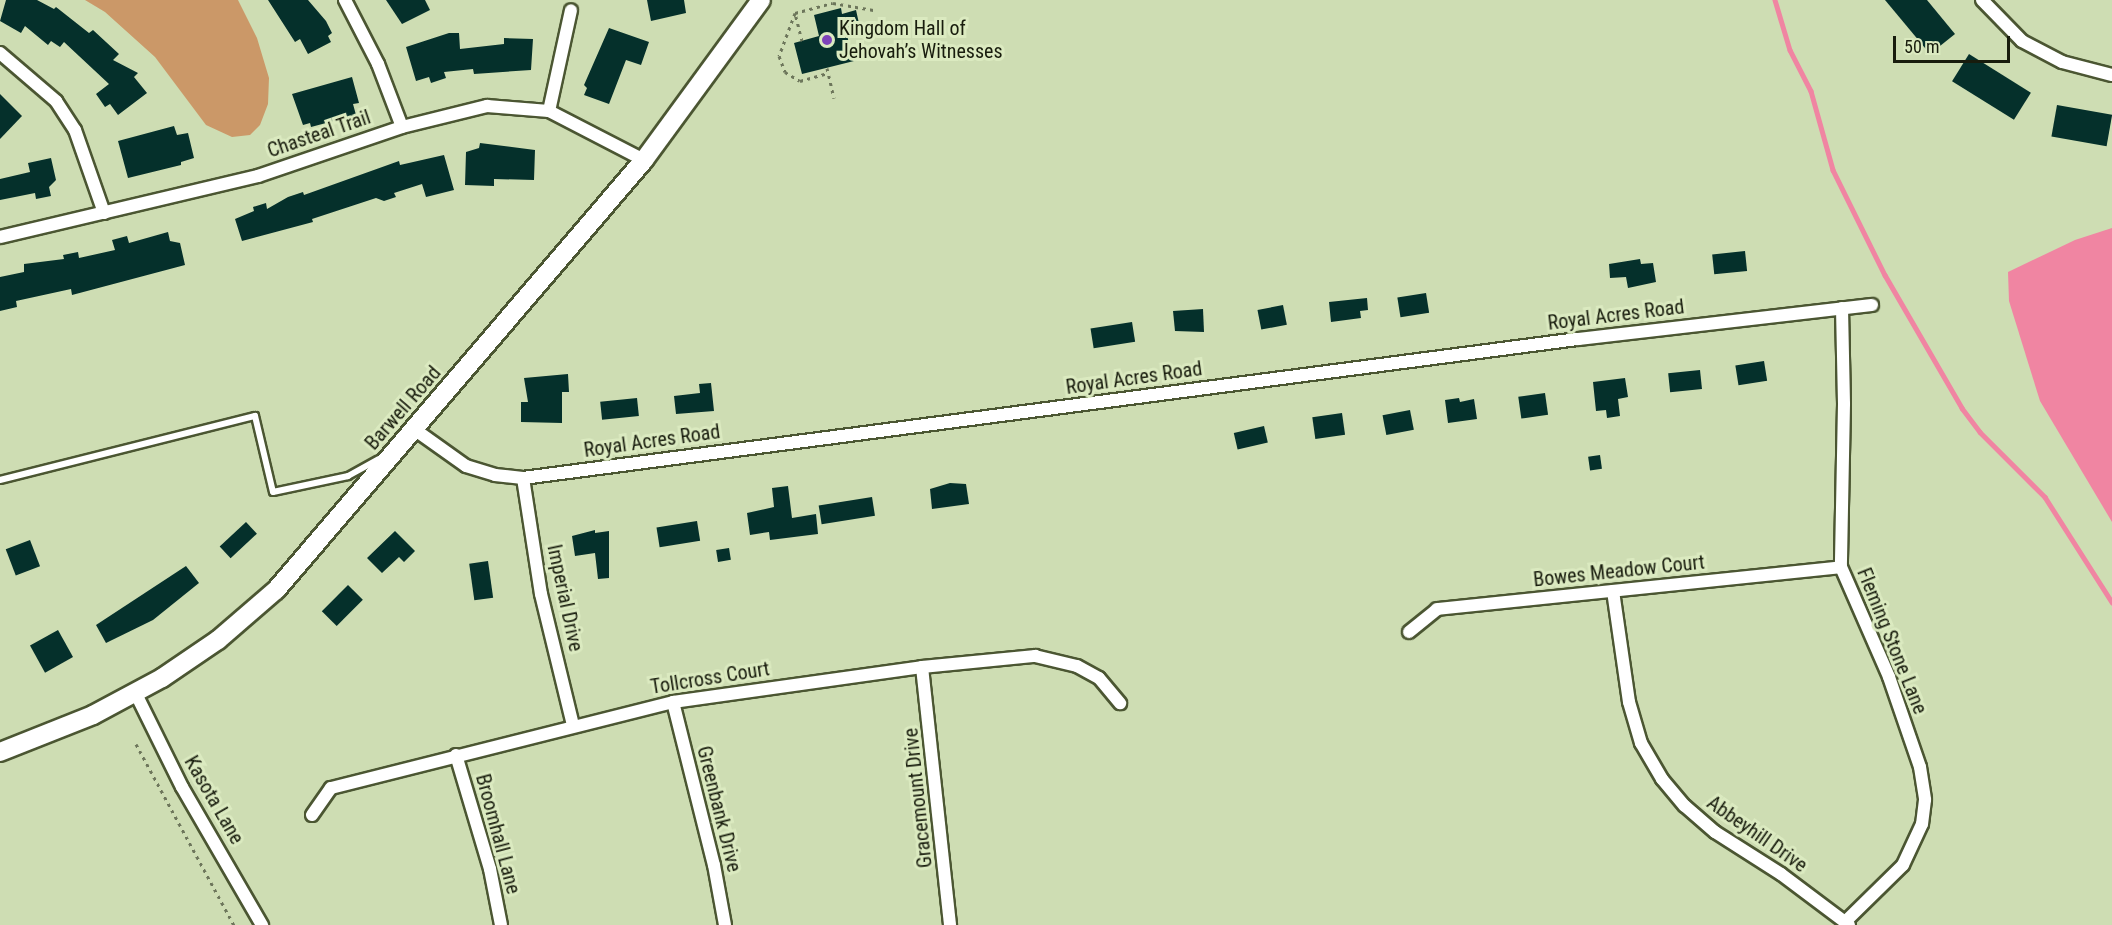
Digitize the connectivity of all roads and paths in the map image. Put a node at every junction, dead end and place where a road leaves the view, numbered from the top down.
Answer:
1 (345, 0) edge
2 (760, 0) edge
3 (1982, 0) edge
4 (571, 10) dead end
5 (873, 10) dead end
6 (795, 13) junction
7 (802, 41) dead end
8 (0, 53) edge
9 (827, 68) dead end
10 (828, 74) junction
11 (2112, 75) edge
12 (834, 98) dead end
13 (549, 111) junction
14 (402, 127) junction
15 (644, 160) junction
16 (104, 213) junction
17 (0, 237) edge
18 (1872, 304) dead end
19 (1842, 308) junction
20 (414, 429) junction
21 (395, 450) junction
22 (523, 478) junction
23 (0, 480) edge
24 (1841, 567) junction
25 (1613, 591) junction
26 (1409, 632) dead end
27 (922, 667) junction
28 (135, 692) junction
29 (673, 702) junction
30 (1120, 703) dead end
31 (573, 725) junction
32 (136, 744) dead end
33 (0, 752) edge
34 (456, 754) junction
35 (312, 816) dead end
36 (1848, 923) edge
37 (234, 925) edge
38 (262, 925) edge
39 (501, 925) edge
40 (725, 925) edge
41 (950, 925) edge

1 - 14 street
2 - 15 street, Barwell Road
3 - 11 street
4 - 13 street
5 - 6 path
6 - 7 path
6 - 10 path
8 - 16 street
9 - 10 path
10 - 12 path
13 - 14 street, Chasteal Trail
13 - 15 street, Chasteal Trail
14 - 16 street, Chasteal Trail
15 - 20 street, Barwell Road
16 - 17 street, Chasteal Trail
18 - 19 street, Royal Acres Road
19 - 22 street, Royal Acres Road
19 - 24 street, Fleming Stone Lane
20 - 21 street, Barwell Road
20 - 22 street, Royal Acres Road
21 - 23 lane
21 - 28 street, Barwell Road
22 - 31 street, Imperial Drive
24 - 25 street, Bowes Meadow Court
24 - 36 street, Fleming Stone Lane
25 - 26 street, Bowes Meadow Court
25 - 36 street, Abbeyhill Drive
27 - 29 street, Tollcross Court
27 - 30 street, Tollcross Court
27 - 41 street, Gracemount Drive
28 - 33 street, Barwell Road
28 - 38 street, Kasota Lane
29 - 31 street, Tollcross Court
29 - 40 street, Greenbank Drive
31 - 34 street, Tollcross Court
32 - 37 path
34 - 35 street, Tollcross Court
34 - 39 street, Broomhall Lane

